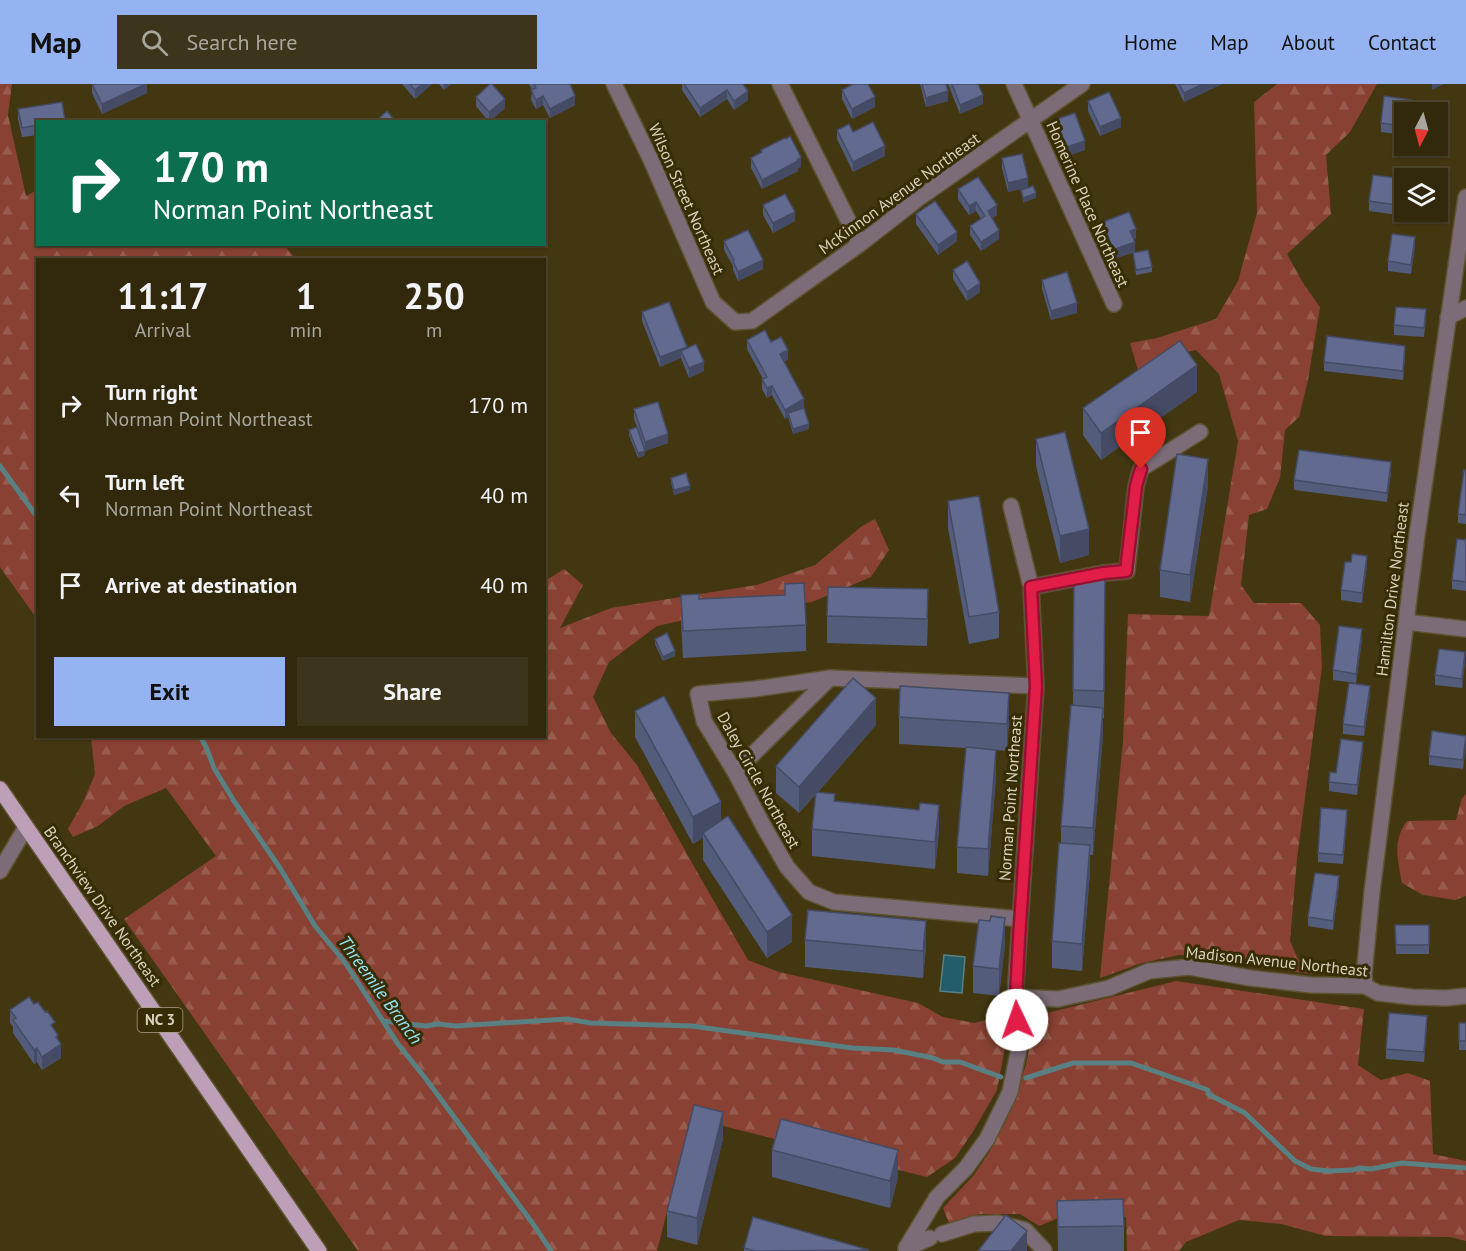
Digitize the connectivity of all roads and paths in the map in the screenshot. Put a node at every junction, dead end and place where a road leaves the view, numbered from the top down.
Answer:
1 (614, 84) edge
2 (780, 84) edge
3 (1014, 84) edge
4 (1082, 84) edge
5 (1030, 120) junction
6 (1466, 197) edge
7 (860, 244) junction
8 (1114, 304) dead end
9 (1466, 308) edge
10 (1448, 316) junction
11 (735, 322) joint
12 (1200, 432) dead end
13 (1011, 506) dead end
14 (1031, 587) junction
15 (1406, 622) junction
16 (1466, 629) edge
17 (830, 678) junction
18 (1036, 686) junction
19 (735, 772) junction
20 (0, 789) edge
21 (26, 827) junction
22 (0, 871) edge
23 (1020, 919) junction
24 (1365, 986) junction
25 (1466, 996) edge
26 (1016, 997) junction
27 (1044, 1250) edge
28 (319, 1251) edge

1 - 11 street, Wilson Street Northeast
2 - 7 street
3 - 5 street, Homerine Place Northeast
4 - 5 street, McKinnon Avenue Northeast
5 - 7 street, McKinnon Avenue Northeast
5 - 8 street, Homerine Place Northeast
6 - 10 street, Hamilton Drive Northeast
7 - 11 street, McKinnon Avenue Northeast
9 - 10 street
10 - 15 street, Hamilton Drive Northeast
12 - 14 street
13 - 14 street, Norman Point Northeast
14 - 18 street, Norman Point Northeast
15 - 16 street
15 - 24 street, Hamilton Drive Northeast
17 - 18 street, Daley Circle Northeast
17 - 19 street
17 - 19 street, Daley Circle Northeast
18 - 23 street, Norman Point Northeast
19 - 23 street, Daley Circle Northeast
20 - 21 main road, Branchview Drive Northeast / NC 3
21 - 22 street
21 - 28 main road, Branchview Drive Northeast / NC 3
23 - 26 street, Norman Point Northeast
24 - 25 street, Madison Avenue Northeast
24 - 26 street, Madison Avenue Northeast
26 - 27 street, Norman Point Northeast

